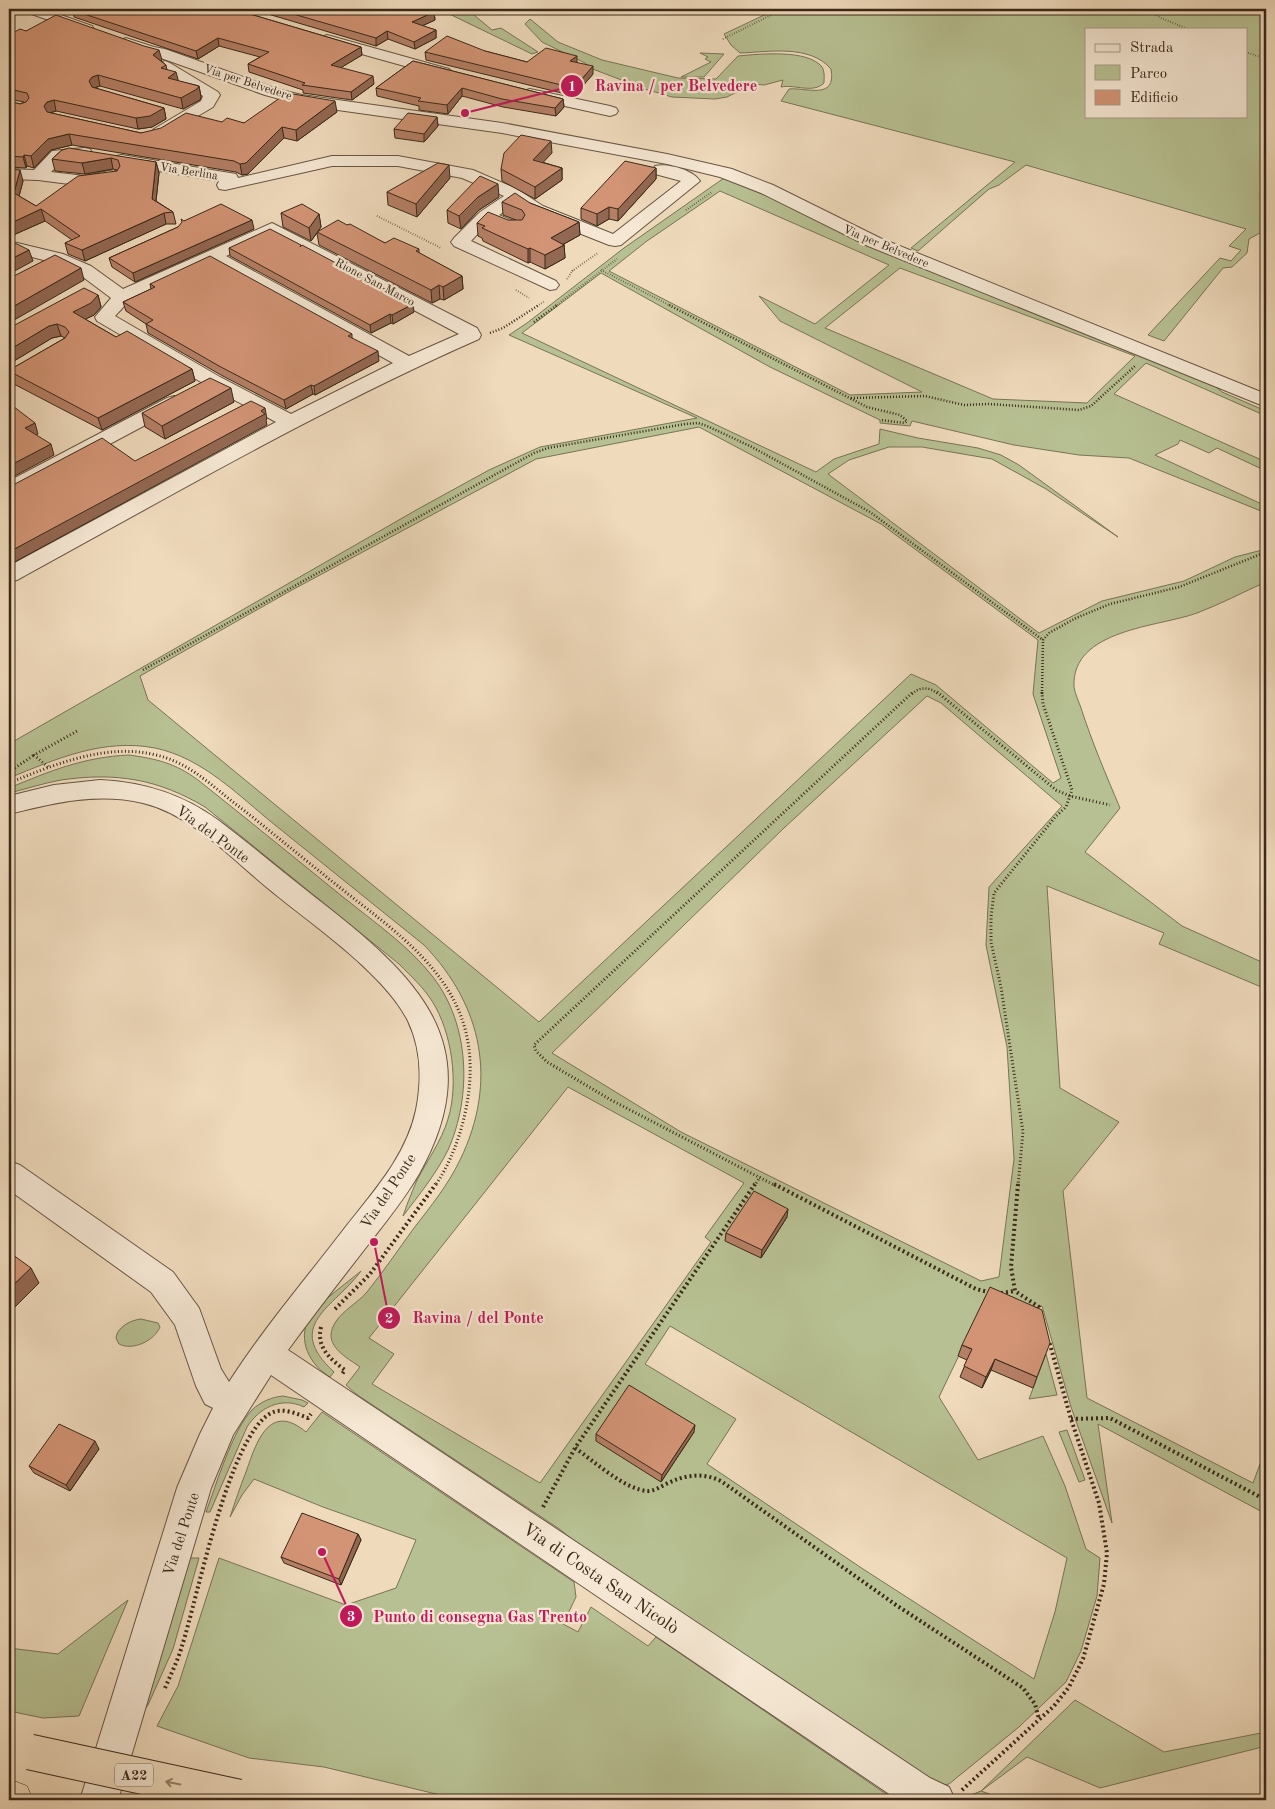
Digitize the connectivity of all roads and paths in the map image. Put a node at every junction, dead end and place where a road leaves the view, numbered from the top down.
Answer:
1 (31, 9) edge
2 (783, 9) edge
3 (1146, 9) edge
4 (1186, 28) edge
5 (310, 34) edge
6 (723, 39) dead end
7 (152, 52) junction
8 (1248, 53) edge
9 (1266, 59) edge
10 (459, 76) edge
11 (515, 91) edge
12 (610, 111) dead end
13 (167, 112) dead end
14 (185, 117) junction
15 (499, 133) junction
16 (150, 136) edge
17 (9, 174) edge
18 (38, 175) junction
19 (113, 176) edge
20 (68, 191) edge
21 (516, 196) junction
22 (486, 216) junction
23 (515, 228) edge
24 (615, 241) junction
25 (9, 246) edge
26 (213, 256) junction
27 (57, 258) junction
28 (103, 262) dead end
29 (33, 270) edge
30 (85, 270) junction
31 (574, 270) junction
32 (601, 270) dead end
33 (555, 288) junction
34 (122, 297) junction
35 (472, 335) junction
36 (408, 363) junction
37 (1138, 363) dead end
38 (199, 389) junction
39 (849, 398) junction
40 (1265, 399) edge
41 (880, 420) dead end
42 (291, 422) junction
43 (9, 489) edge
44 (1266, 552) edge
45 (9, 575) edge
46 (1043, 640) junction
47 (143, 670) dead end
48 (79, 730) dead end
49 (34, 755) junction
50 (48, 767) junction
51 (9, 772) edge
52 (9, 783) edge
53 (1070, 796) junction
54 (9, 805) edge
55 (1110, 805) dead end
56 (9, 1174) edge
57 (760, 1177) junction
58 (1015, 1291) junction
59 (330, 1312) dead end
60 (1042, 1316) edge
61 (323, 1323) dead end
62 (1047, 1335) edge
63 (267, 1354) junction
64 (345, 1370) dead end
65 (234, 1403) junction
66 (313, 1411) dead end
67 (1071, 1419) junction
68 (575, 1448) junction
69 (1266, 1500) edge
70 (221, 1505) dead end
71 (528, 1528) junction
72 (1040, 1718) junction
73 (20, 1750) edge
74 (947, 1797) edge
75 (9, 1799) edge
76 (244, 1799) edge
77 (13, 1800) edge
78 (99, 1800) edge

1 - 7 street, Via per Belvedere
2 - 6 path
3 - 4 path
5 - 10 street
7 - 14 street
7 - 15 street, Via per Belvedere
8 - 9 path
11 - 12 street
13 - 14 street
14 - 16 street
15 - 24 street, Via per Belvedere
15 - 40 street, Via per Belvedere
17 - 18 street
18 - 19 street
18 - 20 street
18 - 21 street, Via Berlina
21 - 22 street
21 - 24 street
22 - 23 street
22 - 33 street
24 - 31 path
25 - 27 street
26 - 34 street, Rione San Marco
26 - 35 street, Rione San Marco
26 - 36 street
27 - 29 street
27 - 30 street
28 - 30 street
30 - 34 street
31 - 33 path
31 - 33 path
32 - 39 path
33 - 35 path
34 - 38 street, Rione San Marco
35 - 36 street
36 - 42 street
37 - 39 path
38 - 42 street, Rione San Marco
38 - 43 street
39 - 41 path
42 - 45 street
44 - 46 path
46 - 47 path
46 - 53 path
48 - 49 path
49 - 50 path
49 - 51 path
50 - 52 path
50 - 59 path
53 - 55 path
53 - 57 path
53 - 58 path
54 - 63 street, Via del Ponte
56 - 65 street
57 - 58 path
57 - 68 path
58 - 60 path
61 - 64 path
62 - 67 path
63 - 65 street, Via del Ponte
63 - 71 street, Via di Costa San Nicolò
65 - 78 street, Via del Ponte
66 - 70 path
67 - 69 path
67 - 72 path
68 - 71 path
68 - 72 path
71 - 74 street, Via di Costa San Nicolò
72 - 74 path
76 -> 73 highway, A22, bridge
75 - 77 highway

